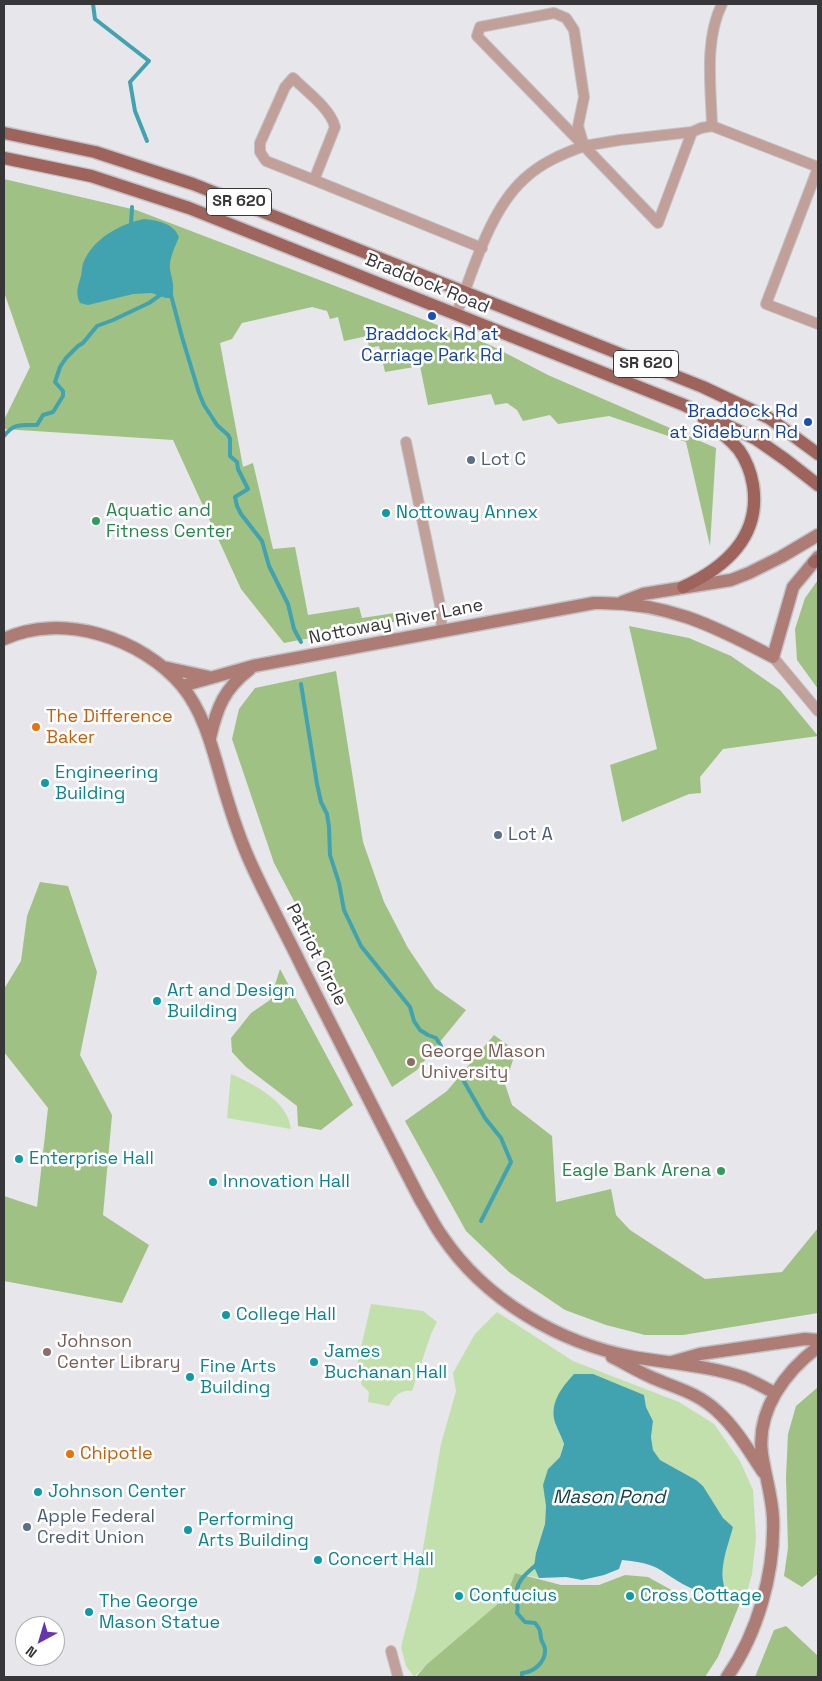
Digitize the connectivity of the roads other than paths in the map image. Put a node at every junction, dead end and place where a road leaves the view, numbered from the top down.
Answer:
1 (722, 4) edge
2 (712, 126) junction
3 (692, 132) junction
4 (4, 133) edge
5 (584, 146) junction
6 (4, 158) edge
7 (818, 168) edge
8 (314, 180) junction
9 (482, 248) junction
10 (465, 292) junction
11 (456, 314) junction
12 (818, 324) edge
13 (684, 405) junction
14 (406, 442) dead end
15 (818, 454) edge
16 (818, 486) edge
17 (818, 535) edge
18 (817, 560) edge
19 (683, 587) junction
20 (620, 603) junction
21 (442, 631) junction
22 (4, 639) edge
23 (773, 657) junction
24 (161, 666) junction
25 (253, 666) junction
26 (212, 678) junction
27 (182, 686) junction
28 (818, 711) edge
29 (210, 738) junction
30 (818, 1340) edge
31 (592, 1346) junction
32 (818, 1347) edge
33 (669, 1362) junction
34 (775, 1393) junction
35 (767, 1479) junction
36 (391, 1651) dead end
37 (398, 1677) edge
38 (727, 1677) edge

1 - 2 street
2 - 3 street
2 - 7 street
3 - 5 street
3 - 5 street
4 - 10 main road, Braddock Road / SR 620
5 - 5 street
5 - 9 street
6 - 11 main road, Braddock Road / SR 620
7 - 12 street
8 - 8 street
8 - 9 street
9 - 10 street
10 - 11 street
10 - 15 main road, Braddock Road / SR 620
11 - 13 main road, Braddock Road / SR 620
13 - 16 main road, Braddock Road / SR 620
13 - 19 main road
14 - 21 street
17 - 19 street, Nottoway River Lane
18 - 23 street
19 - 20 street, Nottoway River Lane
20 - 21 street, Nottoway River Lane
20 - 23 street, Nottoway River Lane
21 - 25 street, Nottoway River Lane
22 - 24 street, Patriot Circle
23 - 28 street
24 - 26 street
24 - 27 street, Patriot Circle
25 - 26 street, Nottoway River Lane
25 - 29 street
26 - 27 street, Nottoway River Lane
27 - 29 street, Patriot Circle
29 - 31 street, Patriot Circle
30 - 33 street
31 - 33 street
31 - 35 street
32 - 34 street
33 - 34 street
34 - 35 street
35 - 38 street
36 - 37 street

